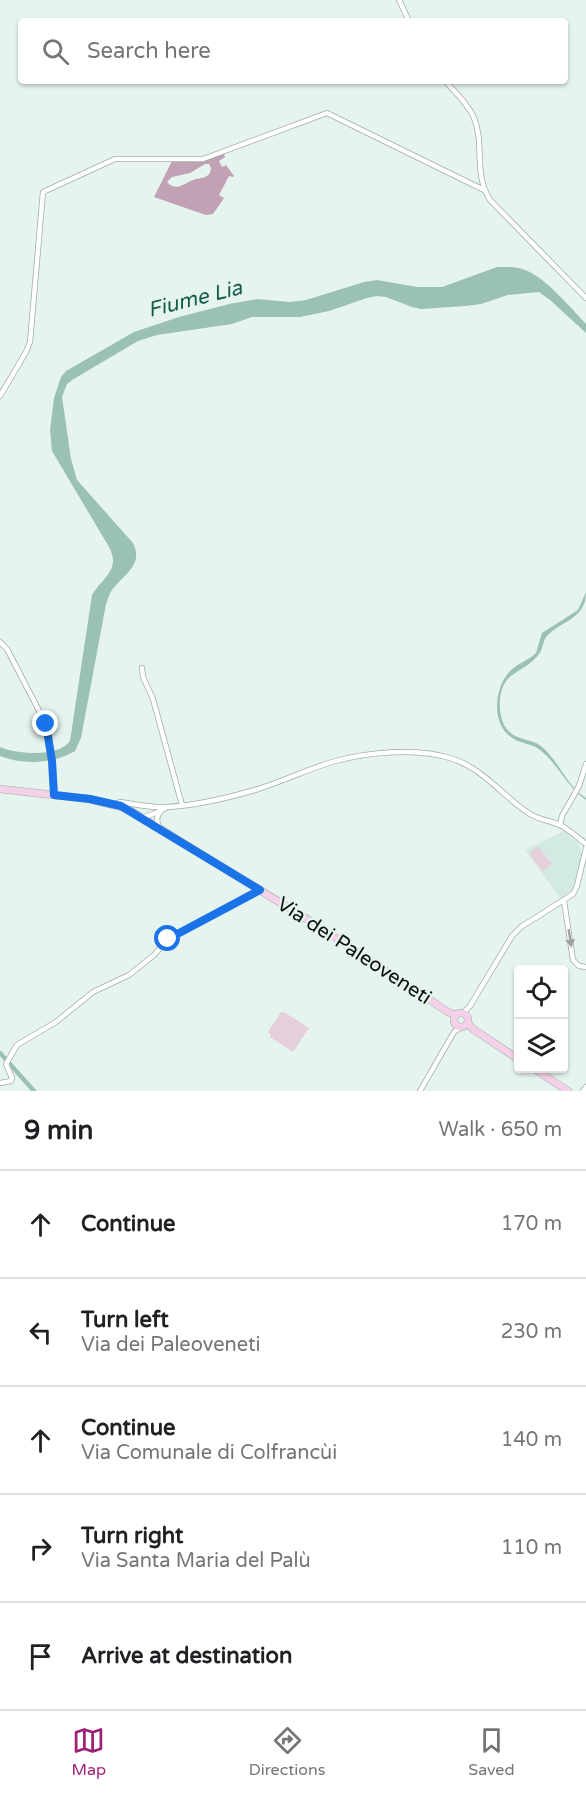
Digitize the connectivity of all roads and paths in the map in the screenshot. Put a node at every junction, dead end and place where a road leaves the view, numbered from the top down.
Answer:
1 (399, 0) edge
2 (408, 18) edge
3 (448, 84) edge
4 (484, 190) junction
5 (586, 298) edge
6 (0, 396) edge
7 (0, 642) edge
8 (142, 669) dead end
9 (586, 764) edge
10 (0, 789) edge
11 (54, 795) junction
12 (114, 804) junction
13 (182, 805) junction
14 (150, 806) junction
15 (165, 808) junction
16 (139, 816) junction
17 (560, 825) junction
18 (161, 830) junction
19 (586, 846) edge
20 (260, 890) junction
21 (564, 901) junction
22 (586, 967) edge
23 (462, 1023) junction
24 (514, 1056) edge
25 (541, 1073) edge
26 (0, 1083) edge
27 (586, 1087) edge
28 (420, 1091) edge
29 (568, 1091) edge
30 (583, 1091) edge

1 - 2 street
3 - 4 street
4 - 5 street
4 - 6 street
7 - 11 street
8 - 13 street
9 - 17 street
10 - 11 main road, Via dei Paleoveneti
11 - 12 main road, Via dei Paleoveneti
12 - 14 street
12 - 16 main road, Via dei Paleoveneti
13 - 15 street
13 - 17 street
14 - 15 street
14 - 16 street
15 - 16 street
15 - 18 street
16 - 18 main road, Via dei Paleoveneti
17 - 19 street
18 - 20 main road, Via dei Paleoveneti
19 - 21 street
20 - 23 main road, Via dei Paleoveneti
20 - 26 street
21 -> 22 street
21 - 23 street
23 - 24 main road, Via dei Paleoveneti
23 - 28 street
25 - 29 main road
27 - 30 street

